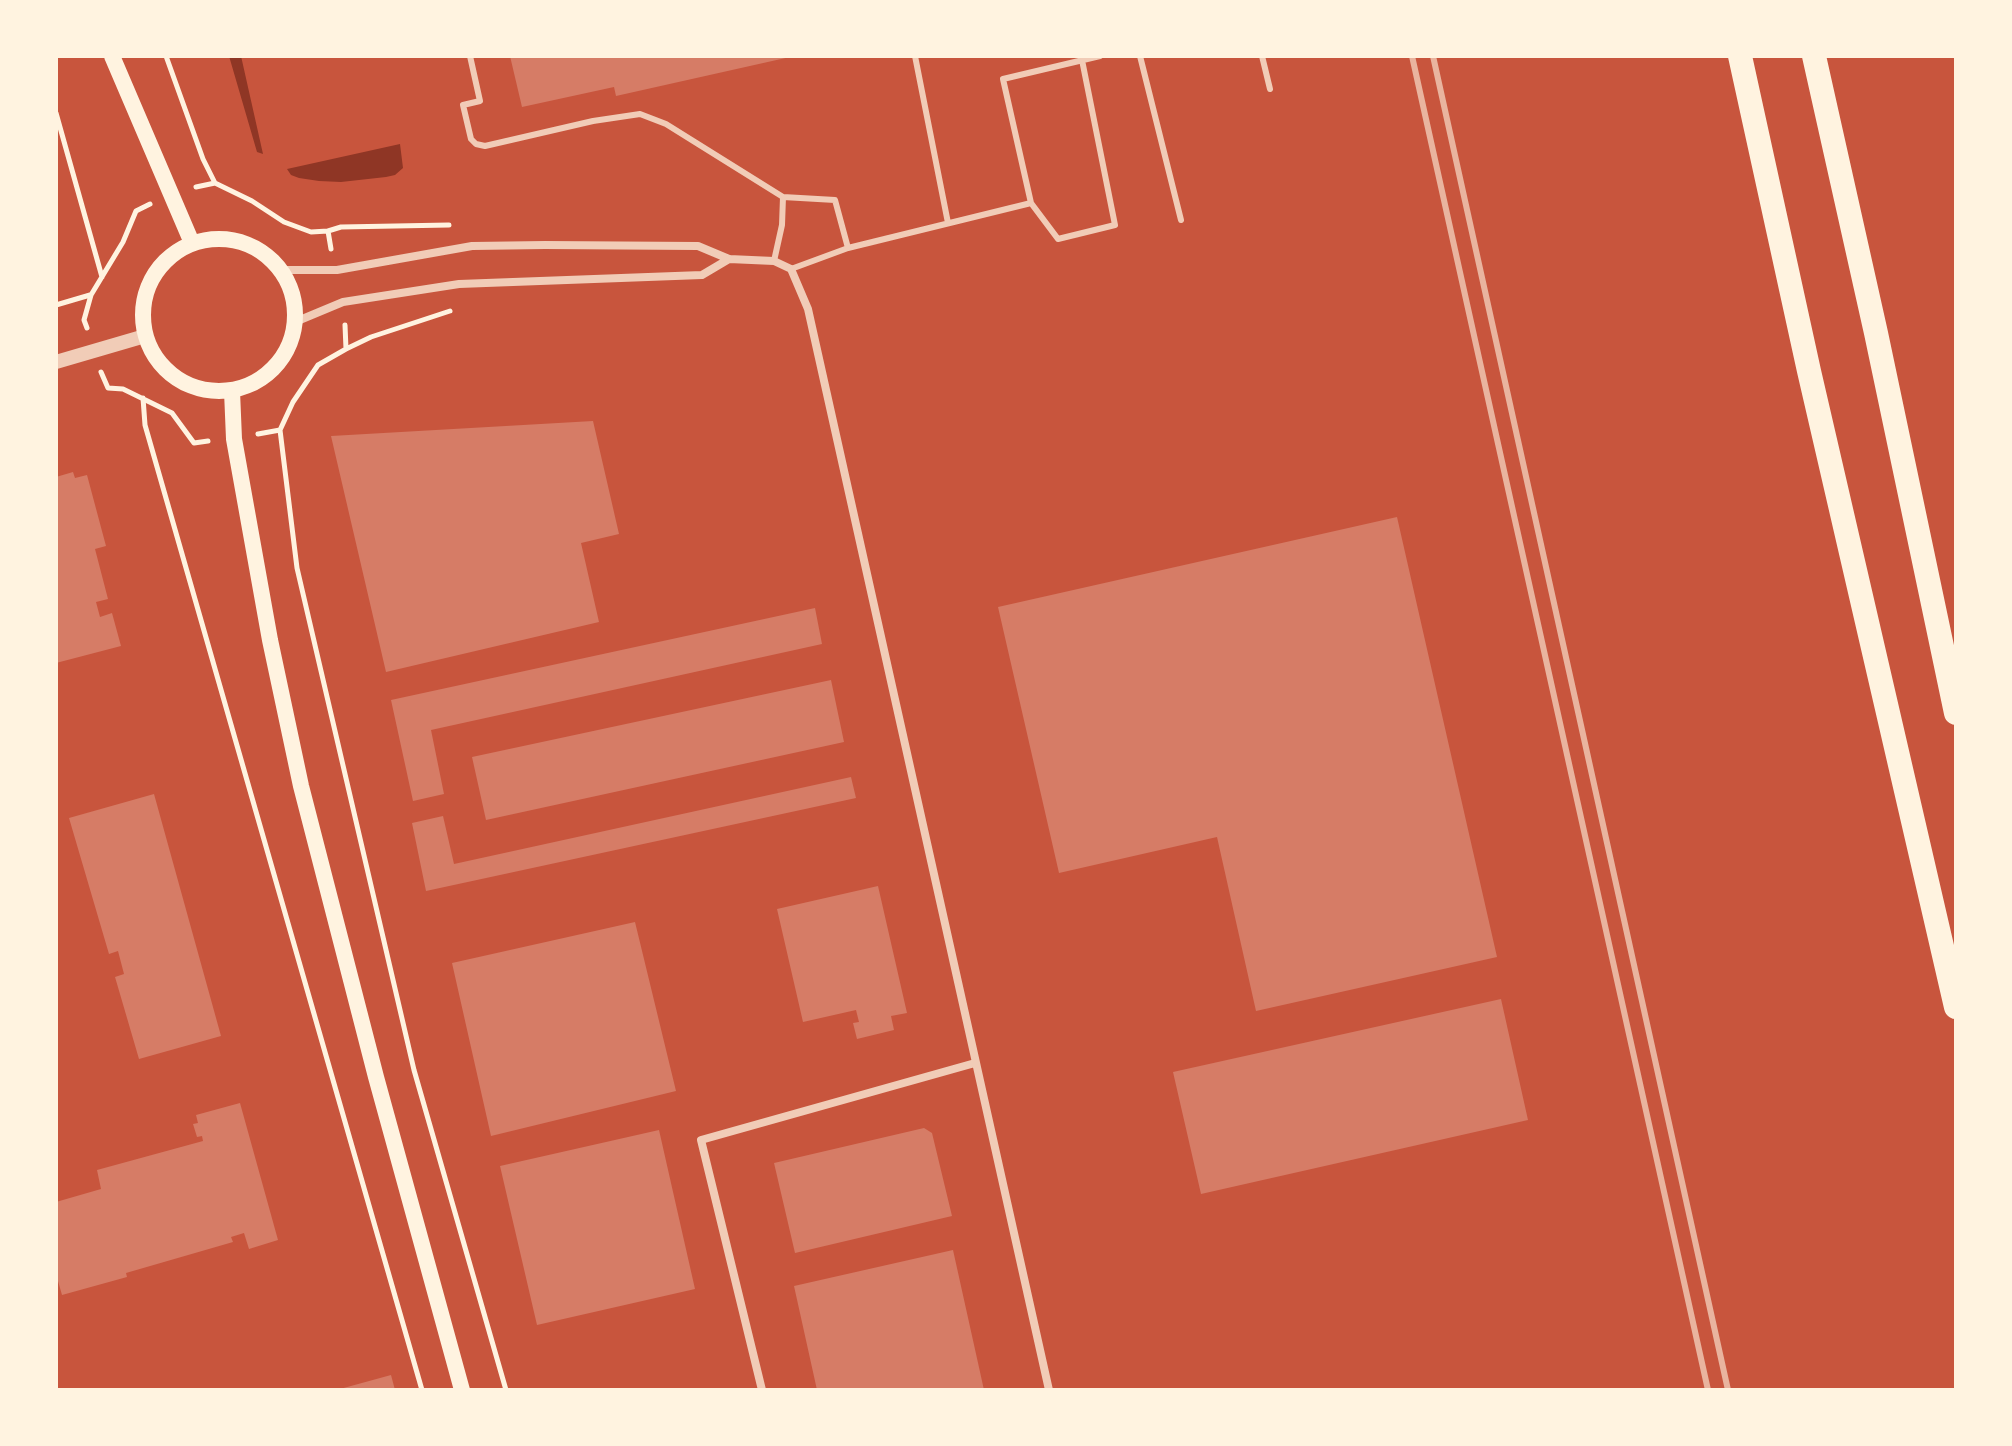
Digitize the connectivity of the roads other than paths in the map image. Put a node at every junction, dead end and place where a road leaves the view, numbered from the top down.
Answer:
1 (112, 56) edge
2 (470, 56) edge
3 (915, 56) edge
4 (1100, 56) edge
5 (1140, 56) edge
6 (1262, 56) edge
7 (1740, 56) edge
8 (1814, 56) edge
9 (1082, 60) junction
10 (1270, 89) dead end
11 (783, 197) junction
12 (1031, 203) junction
13 (1181, 220) dead end
14 (948, 223) junction
15 (192, 243) junction
16 (848, 248) junction
17 (729, 259) junction
18 (774, 261) junction
19 (791, 269) junction
20 (281, 270) junction
21 (295, 322) junction
22 (145, 336) junction
23 (56, 362) edge
24 (232, 391) junction
25 (1956, 713) edge
26 (1956, 1007) edge
27 (975, 1063) junction
28 (462, 1390) edge
29 (762, 1390) edge
30 (1049, 1390) edge

1 - 15 main road
2 - 11 lane
3 - 14 lane
4 - 9 lane
5 - 13 lane
6 - 10 lane
7 - 26 highway
8 - 25 highway
9 - 12 lane
9 - 12 lane
11 - 16 lane
11 - 18 lane
12 - 14 lane
14 - 16 lane
15 - 20 main road
15 - 22 main road
16 - 19 lane
17 - 18 street
17 - 20 street
17 - 21 street
18 - 19 street
19 - 27 street
20 - 21 main road
21 - 24 main road
22 - 23 street
22 - 24 main road
24 - 28 main road
27 - 29 street
27 - 30 street

